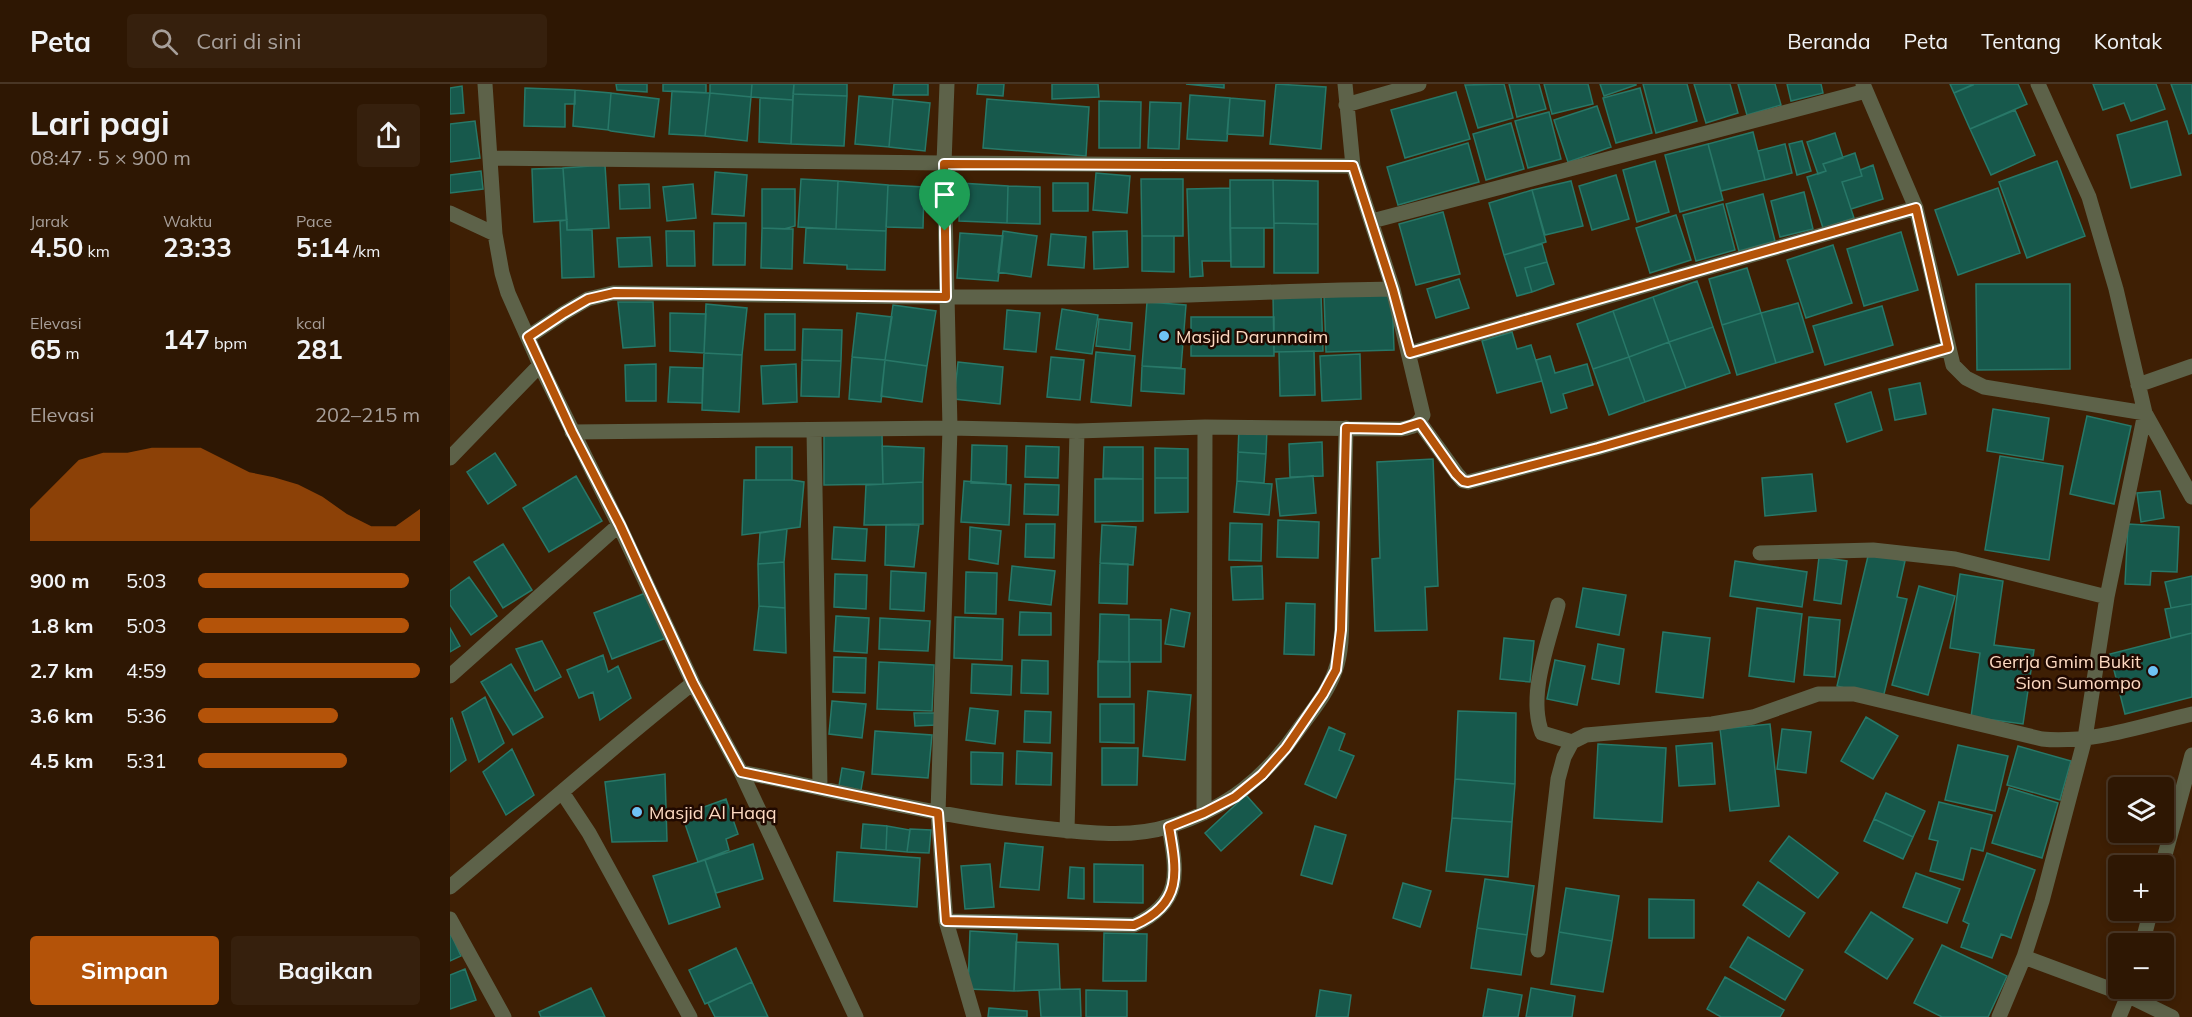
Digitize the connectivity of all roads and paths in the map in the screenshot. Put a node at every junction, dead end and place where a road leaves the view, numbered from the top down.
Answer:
1 (485, 84) edge
2 (947, 84) edge
3 (1345, 84) edge
4 (1419, 84) edge
5 (2038, 84) edge
6 (1864, 87) edge
7 (1346, 105) junction
8 (490, 158) junction
9 (944, 164) junction
10 (1353, 166) junction
11 (1916, 208) junction
12 (450, 213) edge
13 (1372, 221) junction
14 (495, 234) junction
15 (1393, 290) junction
16 (946, 297) junction
17 (528, 337) junction
18 (1948, 348) junction
19 (1410, 353) junction
20 (540, 365) junction
21 (2192, 366) edge
22 (2138, 385) junction
23 (2145, 412) junction
24 (1420, 423) junction
25 (1205, 427) junction
26 (950, 428) junction
27 (1346, 428) junction
28 (814, 429) junction
29 (1077, 431) junction
30 (572, 432) junction
31 (450, 458) edge
32 (2192, 497) edge
33 (620, 525) junction
34 (1761, 553) dead end
35 (2107, 597) junction
36 (1558, 605) dead end
37 (450, 676) edge
38 (693, 683) junction
39 (2192, 714) edge
40 (2085, 738) junction
41 (1572, 742) junction
42 (2192, 755) edge
43 (741, 772) junction
44 (820, 787) junction
45 (562, 792) junction
46 (938, 813) junction
47 (1204, 813) junction
48 (1169, 827) junction
49 (1067, 831) junction
50 (2165, 855) edge
51 (450, 887) edge
52 (450, 919) edge
53 (946, 921) junction
54 (1538, 950) dead end
55 (2024, 957) junction
56 (2108, 985) edge
57 (2127, 999) edge
58 (2142, 999) edge
59 (504, 1017) edge
60 (690, 1017) edge
61 (856, 1017) edge
62 (974, 1017) edge
63 (1999, 1017) edge
64 (2119, 1017) edge
65 (2172, 1017) edge

1 - 8 street
2 - 9 street
3 - 7 street
4 - 7 street
5 - 22 street
6 - 11 street
6 - 13 street
7 - 10 street
8 - 9 street
8 - 14 street
9 - 10 street
9 - 16 street
10 - 13 street
11 - 18 street
11 - 19 street
12 - 14 street
13 - 15 street
14 - 17 street
15 - 16 street
15 - 19 street
16 - 17 street
16 - 26 street
17 - 20 street
18 - 23 street
18 - 24 street
19 - 24 street
20 - 30 street
20 - 31 street
21 - 22 street
22 - 23 street
23 - 32 street
23 - 35 street
24 - 27 street
25 - 27 street
25 - 29 street
25 - 47 street
26 - 28 street
26 - 29 street
26 - 46 street
27 - 47 street
28 - 30 street
28 - 44 street
29 - 49 street
30 - 33 street
33 - 37 street
33 - 38 street
34 - 35 street
35 - 40 street
36 - 41 street
38 - 43 street
38 - 45 street
39 - 40 street
40 - 41 street
40 - 55 street
41 - 54 street
42 - 50 street
43 - 44 street
43 - 61 street
44 - 46 street
45 - 51 street
45 - 60 street
46 - 49 street
46 - 53 street
47 - 48 street
48 - 49 street
48 - 53 street
52 - 59 street
53 - 62 street
55 - 56 street
55 - 63 street
57 - 64 street
58 - 65 street

